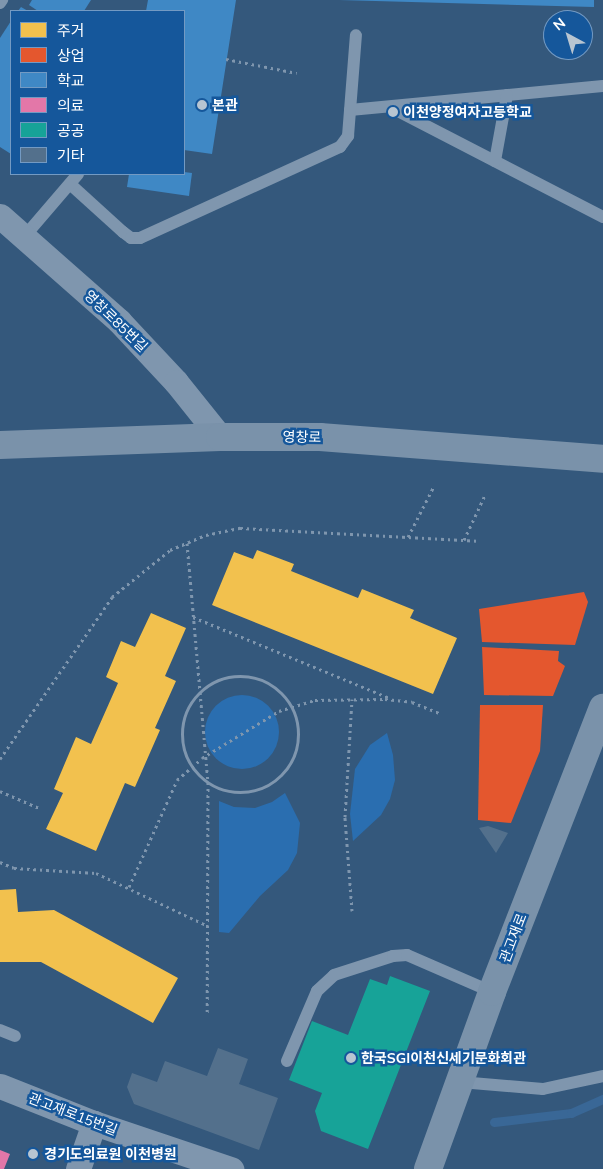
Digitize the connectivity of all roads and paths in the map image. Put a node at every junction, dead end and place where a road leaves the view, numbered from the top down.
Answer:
1 (2, 0) edge
2 (0, 3) edge
3 (356, 35) dead end
4 (226, 59) dead end
5 (297, 73) dead end
6 (603, 86) edge
7 (507, 95) junction
8 (390, 107) junction
9 (350, 110) junction
10 (495, 161) junction
11 (74, 179) edge
12 (0, 216) edge
13 (603, 217) edge
14 (24, 237) junction
15 (220, 437) junction
16 (0, 445) edge
17 (603, 459) edge
18 (433, 488) dead end
19 (485, 495) dead end
20 (408, 537) junction
21 (464, 540) junction
22 (477, 541) dead end
23 (186, 543) junction
24 (193, 617) junction
25 (200, 693) junction
26 (352, 699) junction
27 (396, 700) junction
28 (291, 706) junction
29 (603, 708) edge
30 (440, 714) dead end
31 (206, 755) junction
32 (0, 759) edge
33 (192, 766) junction
34 (208, 782) junction
35 (0, 791) edge
36 (40, 808) dead end
37 (0, 862) edge
38 (129, 887) junction
39 (352, 911) dead end
40 (208, 926) junction
41 (492, 992) junction
42 (207, 1014) dead end
43 (0, 1030) edge
44 (15, 1036) dead end
45 (287, 1061) dead end
46 (603, 1076) edge
47 (460, 1082) junction
48 (0, 1086) edge
49 (94, 1123) junction
50 (197, 1164) edge
51 (78, 1169) edge
52 (231, 1169) edge
53 (428, 1169) edge

1 - 2 lane
3 - 9 lane
4 - 5 path
6 - 7 lane
7 - 8 lane
7 - 10 lane
8 - 9 lane
8 - 10 lane
9 - 11 lane
10 - 13 lane
11 - 14 lane
12 - 14 street, 영창로85번길
14 - 15 street, 영창로85번길
15 - 16 street, 영창로
15 - 17 street, 영창로
18 - 20 path
19 - 21 path
20 - 21 path
20 - 23 path
21 - 22 path
23 - 24 path
23 - 32 path
24 - 25 path
24 - 27 path
25 - 28 path
25 - 31 path
25 - 33 path
26 - 27 path
26 - 28 path
26 - 39 path
27 - 30 path
28 - 31 path
28 - 34 path
29 - 41 street, 관고재로
31 - 33 path
31 - 34 path
33 - 34 path
33 - 38 path
34 - 40 path
35 - 36 path
37 - 38 path
38 - 40 path
40 - 42 path
41 - 45 lane
41 - 47 street, 관고재로
43 - 44 lane
46 - 47 lane
47 - 53 street, 관고재로
48 - 49 street, 관고재로15번길
49 - 50 street, 관고재로15번길
49 - 51 street
50 - 52 street, 관고재로15번길

